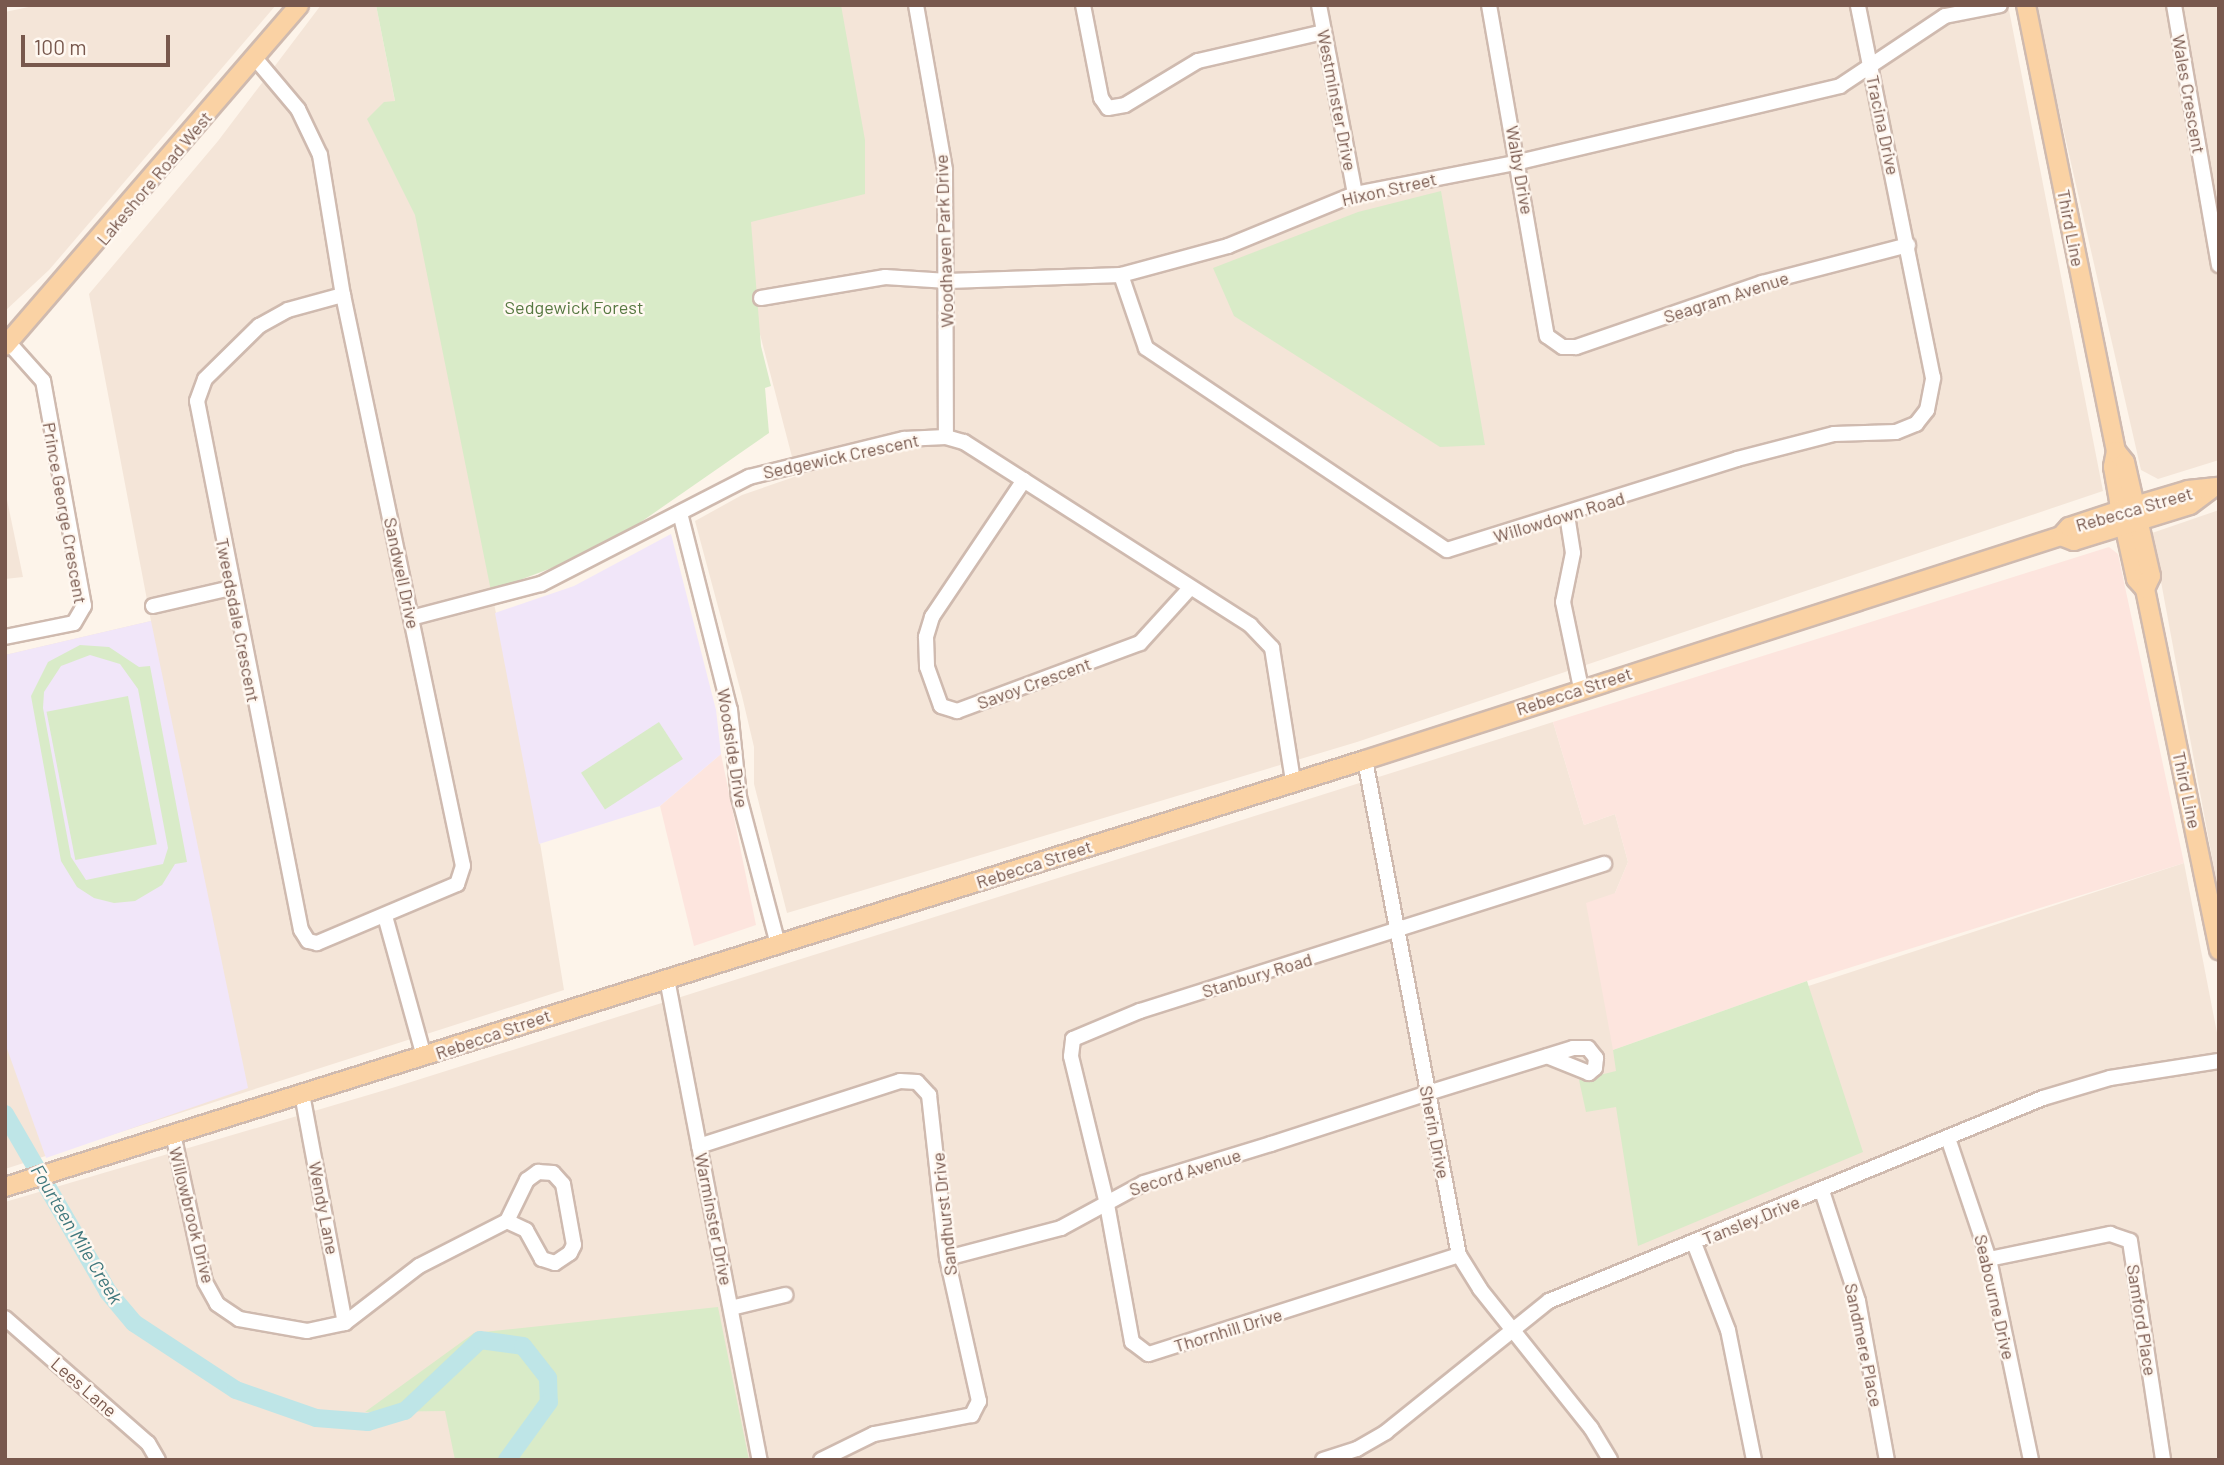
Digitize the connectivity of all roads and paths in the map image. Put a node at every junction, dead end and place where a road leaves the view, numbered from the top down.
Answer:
1 (299, 5) edge
2 (916, 5) edge
3 (1083, 5) edge
4 (1319, 5) edge
5 (1489, 5) edge
6 (1858, 5) edge
7 (2000, 5) edge
8 (2026, 5) edge
9 (2174, 5) edge
10 (1324, 32) junction
11 (255, 58) junction
12 (1870, 63) junction
13 (1519, 162) junction
14 (1355, 194) junction
15 (1908, 245) junction
16 (2219, 265) edge
17 (1121, 275) junction
18 (948, 281) junction
19 (343, 295) junction
20 (761, 298) dead end
21 (1547, 336) joint
22 (7, 345) edge
23 (946, 437) junction
24 (1024, 481) junction
25 (2215, 489) edge
26 (680, 513) junction
27 (1567, 515) junction
28 (2129, 516) junction
29 (231, 587) junction
30 (1191, 588) junction
31 (153, 606) dead end
32 (411, 618) junction
33 (5, 637) edge
34 (1581, 688) junction
35 (1364, 760) junction
36 (1293, 781) junction
37 (1604, 864) dead end
38 (384, 916) junction
39 (1400, 932) junction
40 (777, 941) junction
41 (2219, 950) edge
42 (667, 979) junction
43 (1547, 1056) dead end
44 (424, 1057) junction
45 (2219, 1061) edge
46 (1428, 1093) junction
47 (302, 1094) junction
48 (173, 1134) junction
49 (1948, 1138) junction
50 (699, 1146) junction
51 (12, 1185) edge
52 (1822, 1191) junction
53 (1107, 1204) junction
54 (508, 1221) junction
55 (1695, 1243) junction
56 (1459, 1255) junction
57 (947, 1258) junction
58 (1989, 1259) junction
59 (785, 1294) dead end
60 (731, 1308) junction
61 (5, 1318) edge
62 (345, 1323) junction
63 (1512, 1327) junction
64 (158, 1460) edge
65 (760, 1460) edge
66 (821, 1460) edge
67 (1323, 1460) edge
68 (1610, 1460) edge
69 (1754, 1460) edge
70 (1887, 1460) edge
71 (2031, 1460) edge
72 (2163, 1460) edge

1 - 11 main road, Lakeshore Road West
2 - 18 street, Woodhaven Park Drive
3 - 10 street
4 - 10 street, Westminster Drive
5 - 13 street, Walby Drive
6 - 12 street, Tracina Drive
7 - 12 street, Hixon Street
8 - 28 main road, Third Line
9 - 16 street, Wales Crescent
10 - 14 street, Westminster Drive
11 - 19 street, Sandwell Drive
11 - 22 main road, Lakeshore Road West
12 - 13 street, Hixon Street
12 - 15 street, Tracina Drive
13 - 14 street, Hixon Street
13 - 21 street, Walby Drive
14 - 17 street, Hixon Street
15 - 21 street, Seagram Avenue
15 - 27 street, Willowdown Road
17 - 18 street, Hixon Street
17 - 27 street, Willowdown Road
18 - 20 street, Hixon Street
18 - 23 street, Woodhaven Park Drive
19 - 29 street, Tweedsdale Crescent
19 - 32 street, Sandwell Drive
22 - 33 street, Prince George Crescent
23 - 24 street, Sedgewick Crescent
23 - 26 street, Sedgewick Crescent
24 - 30 street, Sedgewick Crescent
24 - 30 street, Savoy Crescent
25 - 28 main road, Rebecca Street
26 - 32 street, Sedgewick Crescent
26 - 40 street, Woodside Drive
27 - 34 street
28 - 34 main road, Rebecca Street
28 - 41 main road, Third Line
29 - 31 street
29 - 38 street, Tweedsdale Crescent
30 - 36 street, Sedgewick Crescent
32 - 38 street, Sandwell Drive
34 - 35 main road, Rebecca Street
35 - 36 main road, Rebecca Street
35 - 39 street, Sherin Drive
36 - 40 main road, Rebecca Street
37 - 39 street, Stanbury Road
38 - 44 street
39 - 46 street, Sherin Drive
39 - 53 street, Stanbury Road
40 - 42 main road, Rebecca Street
42 - 44 main road, Rebecca Street
42 - 50 street, Warminster Drive
43 - 46 street, Secord Avenue
44 - 47 main road, Rebecca Street
45 - 49 street, Tansley Drive
46 - 53 street, Secord Avenue
46 - 56 street, Sherin Drive
47 - 48 main road, Rebecca Street
47 - 62 street, Wendy Lane
48 - 51 main road, Rebecca Street
48 - 62 street, Willowbrook Drive
49 - 52 street, Tansley Drive
49 - 58 street, Seabourne Drive
50 - 57 street, Sandhurst Drive
50 - 60 street, Warminster Drive
52 - 55 street, Tansley Drive
52 - 70 street, Sandmere Place
53 - 56 street, Thornhill Drive
53 - 57 street, Secord Avenue
54 - 54 street
54 - 62 street, Willowbrook Drive
55 - 63 street, Tansley Drive
55 - 69 street
56 - 63 street, Sherin Drive
57 - 66 street, Sandhurst Drive
58 - 71 street, Seabourne Drive
58 - 72 street, Samford Place
59 - 60 street
60 - 65 street, Warminster Drive
61 - 64 street, Lees Lane
63 - 67 street, Tansley Drive
63 - 68 street, Sherin Drive

